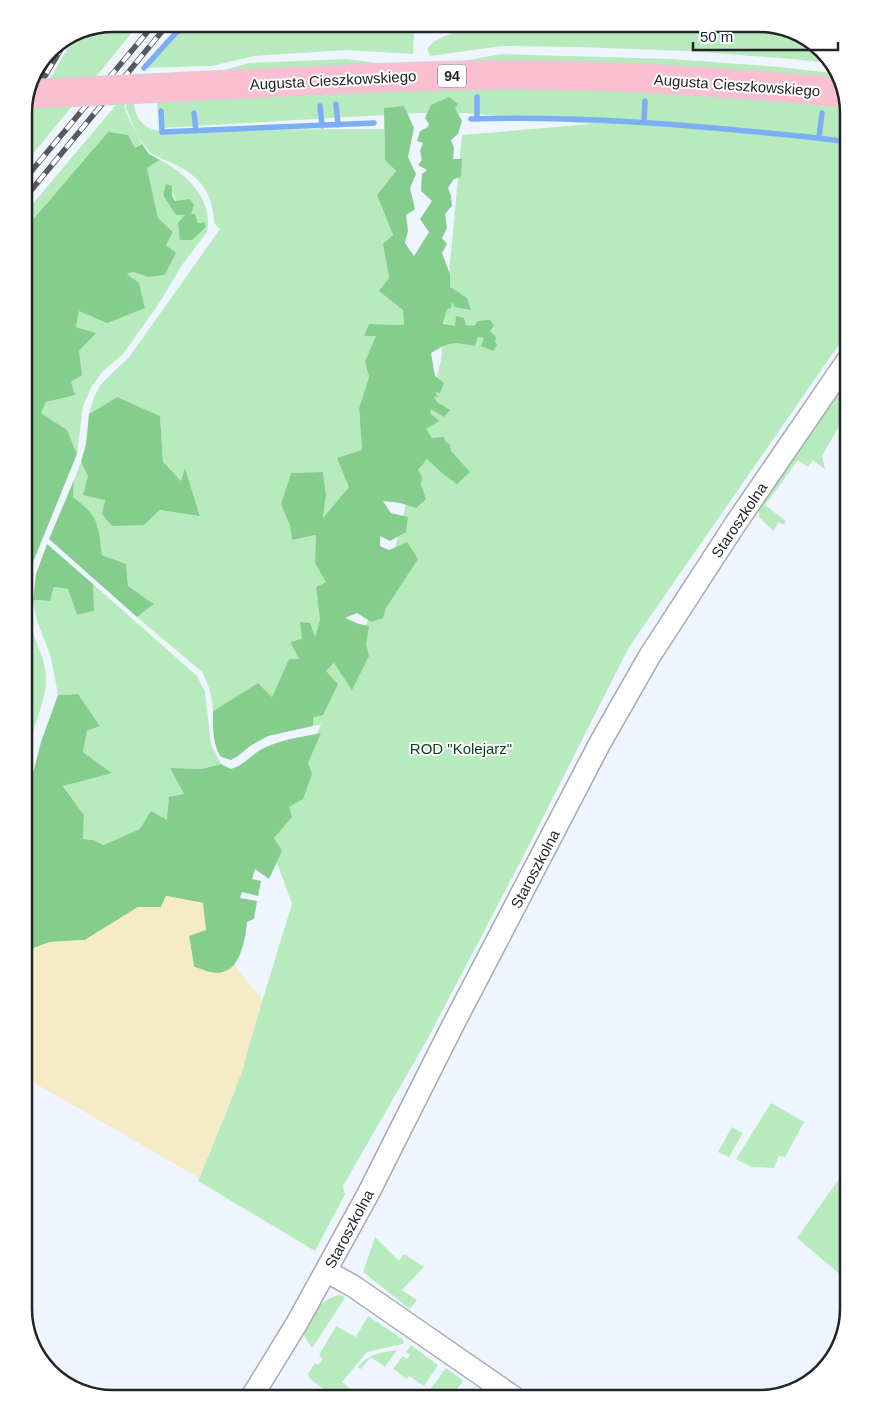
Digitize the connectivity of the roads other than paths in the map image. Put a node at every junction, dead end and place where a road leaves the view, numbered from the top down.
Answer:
1 (838, 93) edge
2 (35, 94) edge
3 (840, 371) edge
4 (326, 1271) junction
5 (256, 1389) edge
6 (503, 1390) edge

1 - 2 main road, Augusta Cieszkowskiego / 94, bridge
3 - 4 street, Staroszkolna
4 - 5 street, Staroszkolna
4 - 6 street

